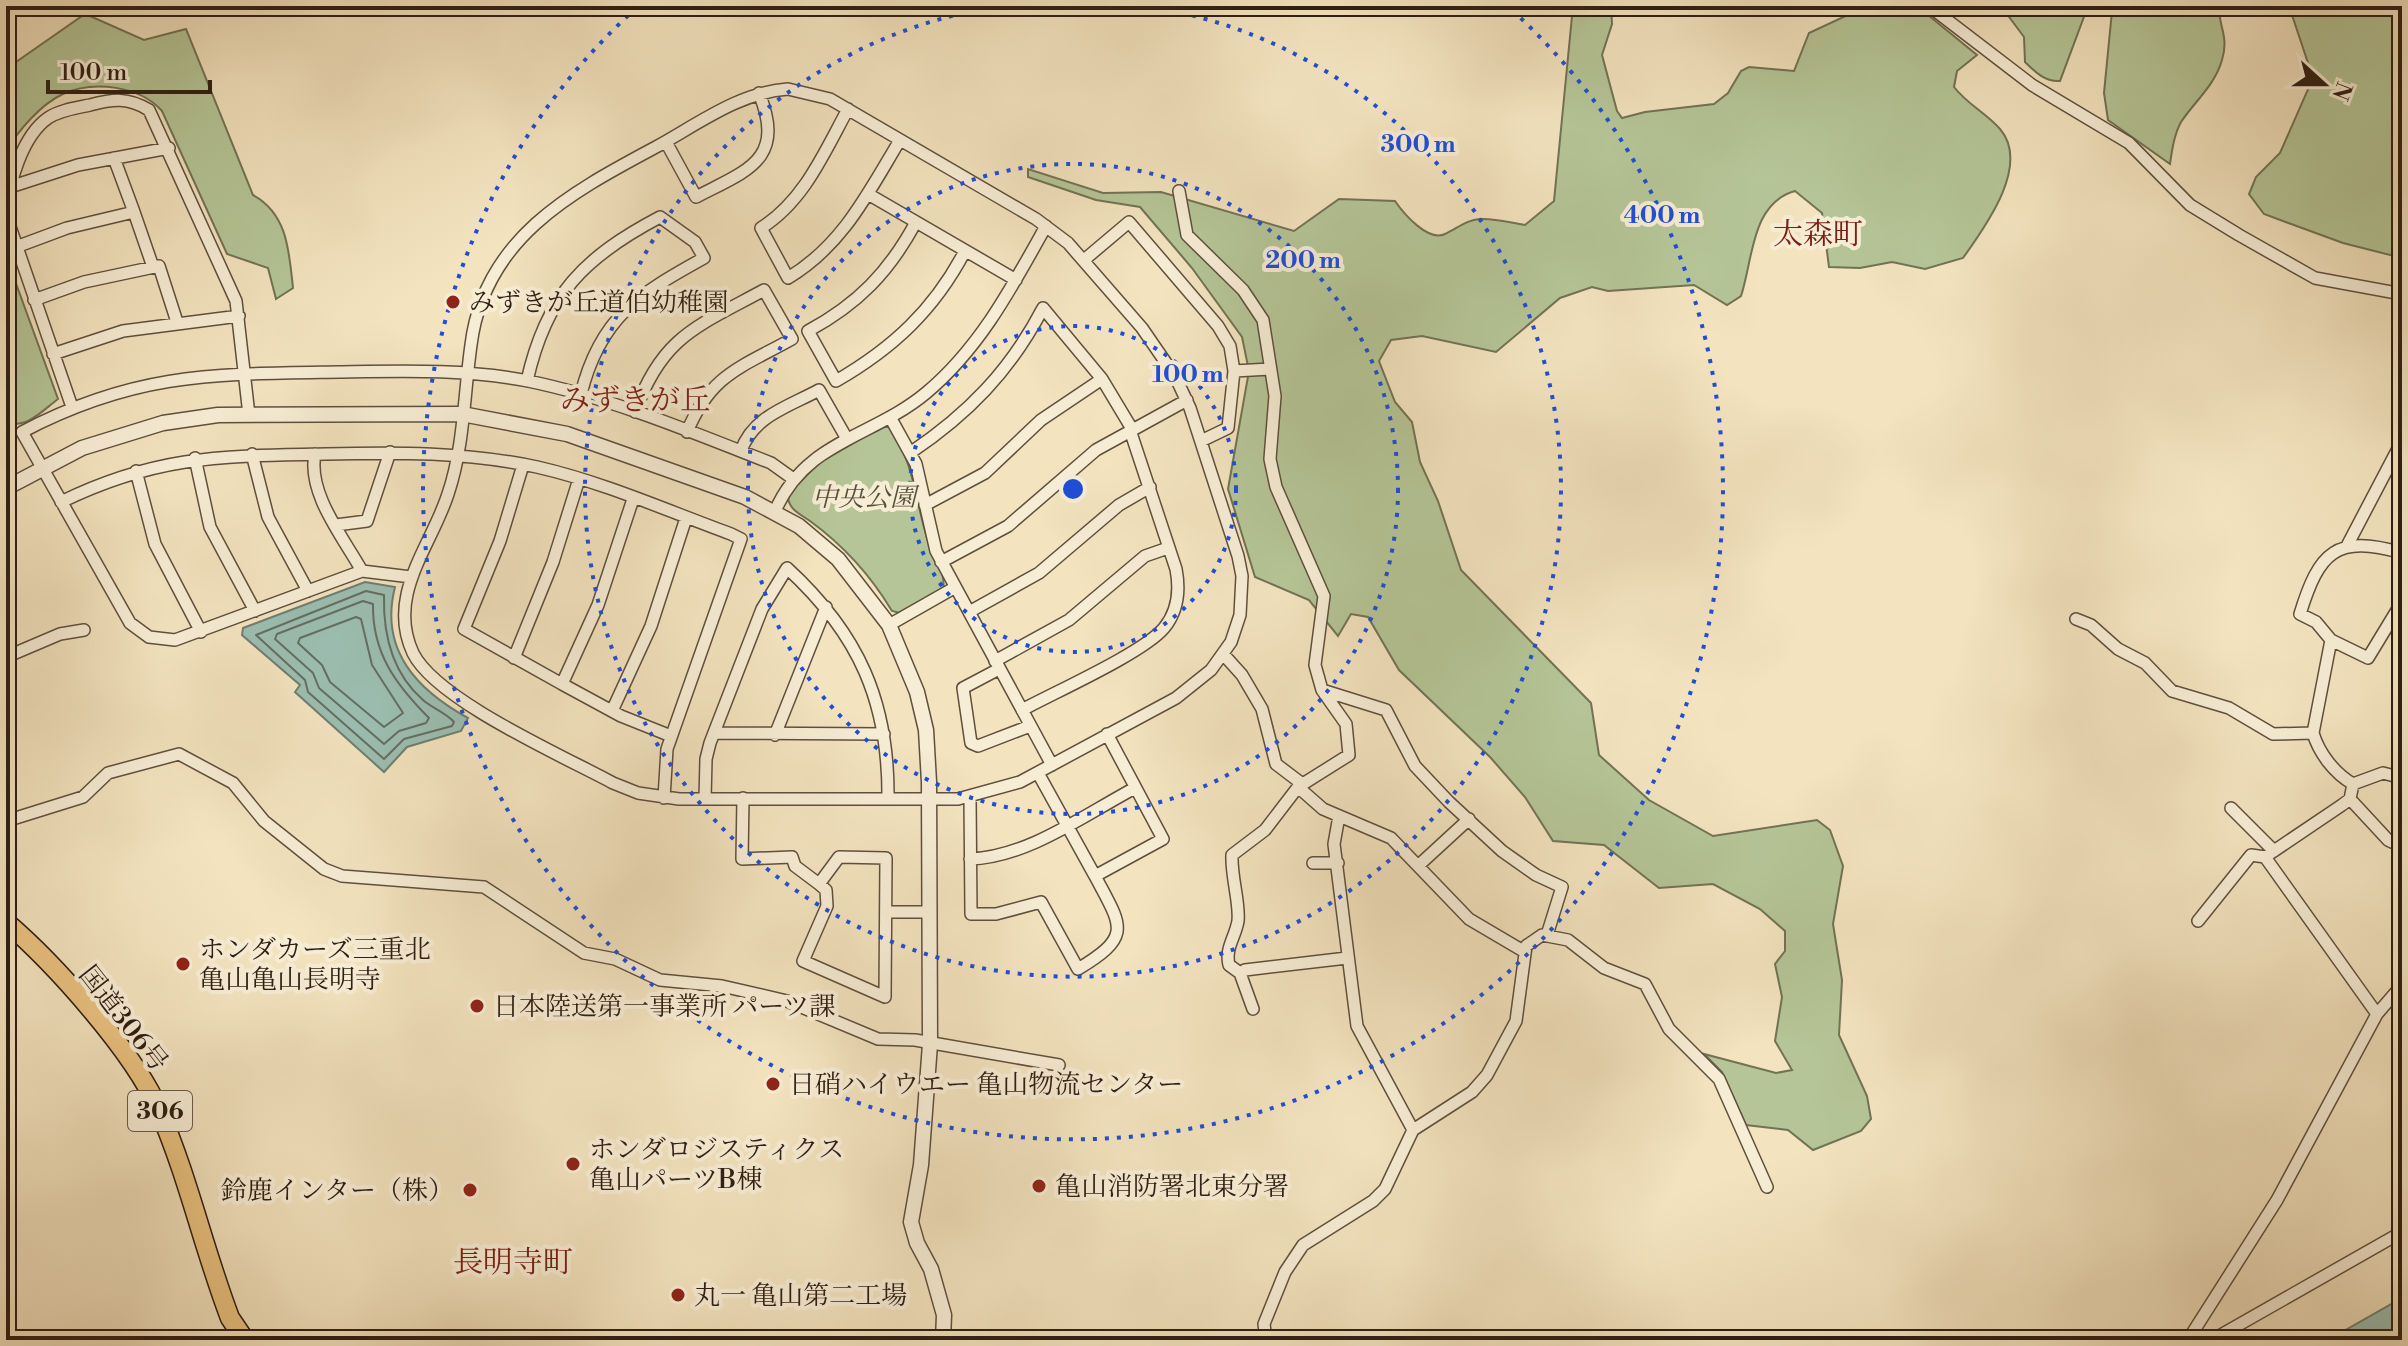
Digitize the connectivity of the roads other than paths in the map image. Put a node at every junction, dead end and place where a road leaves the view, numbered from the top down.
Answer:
1 (1929, 6) edge
2 (759, 93) junction
3 (848, 109) junction
4 (900, 140) junction
5 (666, 142) junction
6 (169, 148) junction
7 (114, 158) junction
8 (10, 187) junction
9 (1179, 191) dead end
10 (868, 194) junction
11 (134, 212) junction
12 (6, 214) edge
13 (916, 222) junction
14 (1046, 226) junction
15 (16, 247) junction
16 (965, 251) junction
17 (1084, 260) junction
18 (153, 267) junction
19 (1016, 280) junction
20 (2402, 294) edge
21 (34, 300) junction
22 (239, 316) junction
23 (177, 322) junction
24 (53, 354) junction
25 (1270, 369) junction
26 (1234, 371) junction
27 (243, 374) junction
28 (468, 374) junction
29 (1102, 379) junction
30 (527, 381) junction
31 (581, 394) junction
32 (1187, 400) junction
33 (72, 407) junction
34 (635, 412) junction
35 (462, 414) junction
36 (249, 415) junction
37 (890, 417) junction
38 (1131, 429) junction
39 (687, 432) junction
40 (847, 439) junction
41 (1201, 441) junction
42 (2402, 441) edge
43 (741, 451) junction
44 (390, 452) junction
45 (910, 453) junction
46 (252, 454) junction
47 (315, 454) junction
48 (458, 454) junction
49 (195, 458) junction
50 (523, 465) junction
51 (41, 468) junction
52 (136, 471) junction
53 (792, 478) junction
54 (579, 479) junction
55 (1150, 487) junction
56 (6, 488) edge
57 (633, 499) junction
58 (61, 502) junction
59 (925, 505) junction
60 (775, 511) junction
61 (686, 518) junction
62 (336, 525) junction
63 (2348, 544) junction
64 (1168, 548) junction
65 (2402, 553) edge
66 (941, 562) junction
67 (362, 571) junction
68 (411, 577) junction
69 (954, 588) junction
70 (308, 591) junction
71 (2402, 602) edge
72 (826, 607) junction
73 (255, 611) junction
74 (969, 612) junction
75 (2076, 619) dead end
76 (889, 625) junction
77 (84, 630) dead end
78 (201, 632) junction
79 (2331, 640) junction
80 (1224, 655) junction
81 (6, 657) edge
82 (514, 658) junction
83 (997, 665) junction
84 (562, 684) junction
85 (1322, 690) junction
86 (1022, 710) junction
87 (612, 711) junction
88 (1030, 726) junction
89 (714, 733) junction
90 (2313, 733) junction
91 (884, 734) junction
92 (1107, 734) junction
93 (775, 735) junction
94 (671, 736) junction
95 (1052, 765) junction
96 (1038, 773) junction
97 (2402, 778) edge
98 (2353, 784) junction
99 (1299, 785) junction
100 (1135, 788) junction
101 (970, 797) junction
102 (664, 798) junction
103 (743, 798) junction
104 (705, 799) junction
105 (888, 799) junction
106 (2350, 799) junction
107 (929, 800) junction
108 (2231, 808) dead end
109 (1339, 816) junction
110 (1469, 819) junction
111 (6, 821) edge
112 (1066, 825) junction
113 (2402, 832) edge
114 (2269, 854) junction
115 (970, 859) junction
116 (1313, 863) dead end
117 (1338, 863) junction
118 (1419, 865) junction
119 (1095, 876) junction
120 (819, 884) junction
121 (887, 912) junction
122 (929, 912) junction
123 (2198, 921) dead end
124 (6, 922) edge
125 (1547, 935) junction
126 (1525, 952) junction
127 (1347, 958) junction
128 (1240, 973) junction
129 (2402, 985) edge
130 (1253, 1009) dead end
131 (2377, 1014) junction
132 (930, 1044) junction
133 (1059, 1065) dead end
134 (1413, 1130) junction
135 (1767, 1187) dead end
136 (2402, 1232) edge
137 (245, 1340) edge
138 (943, 1340) edge
139 (1266, 1340) edge
140 (2188, 1340) edge
141 (2212, 1340) edge

1 - 20 street
2 - 3 street
2 - 5 street
2 - 5 street
3 - 4 street
3 - 10 street
4 - 10 street
4 - 14 street
5 - 28 street
6 - 7 street
6 - 8 street
6 - 22 street
7 - 8 street
7 - 11 street
8 - 12 street
9 - 25 street
10 - 13 street
11 - 15 street
11 - 18 street
12 - 15 street
13 - 16 street
13 - 16 street
14 - 17 street
14 - 19 street
15 - 21 street
16 - 19 street
17 - 26 street
17 - 32 street
18 - 21 street
18 - 23 street
19 - 37 street
21 - 24 street
22 - 23 street
22 - 27 street
23 - 24 street
24 - 33 street
25 - 26 street
25 - 85 street
26 - 41 street
27 - 28 street
27 - 33 street
27 - 36 street
28 - 30 street
28 - 35 street
29 - 38 street
29 - 45 street
29 - 59 street
30 - 31 street
30 - 31 street
31 - 34 street
32 - 38 street
32 - 41 street
33 - 51 street
34 - 39 street
34 - 39 street
35 - 36 street
35 - 48 street
35 - 60 street
36 - 51 street
37 - 40 street
37 - 45 street
38 - 55 street
38 - 66 street
39 - 43 street
40 - 43 street
40 - 53 street
41 - 80 street
42 - 63 street
43 - 53 street
44 - 47 street
44 - 48 street
44 - 62 street
45 - 59 street
46 - 47 street
46 - 49 street
46 - 70 street
47 - 62 street
48 - 50 street
48 - 68 street
49 - 52 street
49 - 73 street
50 - 54 street
50 - 82 street
51 - 56 street
51 - 58 street
52 - 58 street
52 - 78 street
53 - 60 street
54 - 57 street
54 - 82 street
55 - 64 street
55 - 74 street
57 - 61 street
57 - 84 street
58 - 78 street
59 - 66 street
60 - 76 street
61 - 87 street
61 - 94 street
62 - 67 street
63 - 65 street
63 - 79 street
64 - 83 street
64 - 86 street
66 - 69 street
67 - 68 street
67 - 70 street
68 - 102 street
69 - 74 street
69 - 76 street
70 - 73 street
71 - 79 street
72 - 89 street
72 - 91 street
72 - 93 street
73 - 78 street
74 - 83 street
75 - 90 street
76 - 107 street
77 - 81 street
79 - 90 street
80 - 92 street
80 - 99 street
82 - 84 street
83 - 86 street
83 - 88 street
84 - 87 street
85 - 99 street
85 - 110 street
86 - 88 street
87 - 94 street
88 - 95 street
89 - 93 street
89 - 104 street
90 - 98 street
91 - 93 street
91 - 105 street
92 - 95 street
92 - 100 street
94 - 102 street
95 - 96 street
96 - 101 street
96 - 112 street
97 - 98 street
98 - 106 street
99 - 109 street
99 - 128 street
100 - 112 street
100 - 119 street
101 - 107 street
101 - 115 street
102 - 104 street
103 - 104 street
103 - 105 street
103 - 120 street
105 - 107 street
106 - 113 street
106 - 114 street
107 - 122 street
108 - 114 street
109 - 117 street
109 - 118 street
110 - 118 street
110 - 125 street
111 - 132 street
112 - 115 street
112 - 119 street
114 - 123 street
114 - 131 street
115 - 119 street
116 - 117 street
117 - 127 street
118 - 126 street
120 - 121 street
120 - 121 street
121 - 122 street
122 - 132 street
124 - 137 highway, 国道306号 / 306
125 - 126 street
125 - 135 street
126 - 134 street
127 - 128 street
127 - 134 street
128 - 130 street
129 - 131 street
131 - 140 street
132 - 133 street
132 - 138 street
134 - 139 street
136 - 141 street

